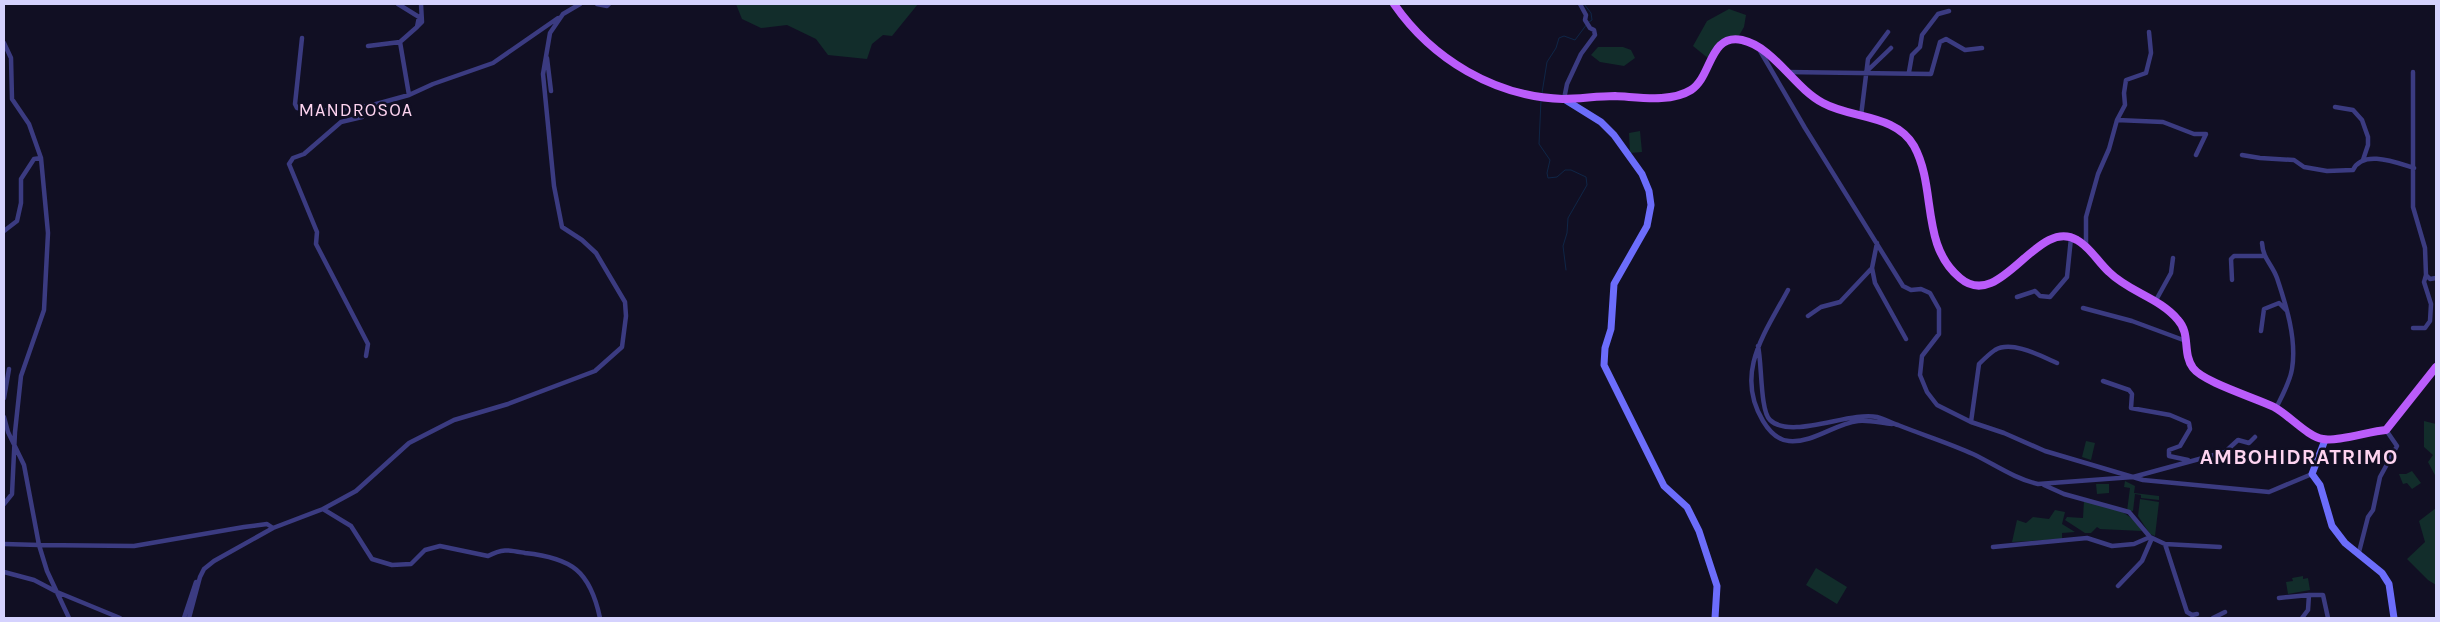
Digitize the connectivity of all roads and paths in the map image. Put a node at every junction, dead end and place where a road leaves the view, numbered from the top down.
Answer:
1 (398, 4) edge
2 (421, 4) edge
3 (580, 4) edge
4 (597, 4) edge
5 (609, 4) edge
6 (1394, 4) edge
7 (1580, 4) edge
8 (1949, 11) dead end
9 (563, 14) junction
10 (417, 26) junction
11 (1888, 32) dead end
12 (2149, 32) dead end
13 (302, 38) dead end
14 (400, 42) junction
15 (4, 43) edge
16 (368, 46) dead end
17 (1757, 46) junction
18 (1892, 48) dead end
19 (1982, 48) dead end
20 (547, 54) junction
21 (1787, 72) junction
22 (1866, 72) junction
23 (1909, 72) junction
24 (2413, 72) dead end
25 (551, 91) dead end
26 (409, 95) junction
27 (1564, 99) junction
28 (369, 106) junction
29 (2335, 107) dead end
30 (1861, 116) junction
31 (2117, 120) junction
32 (2242, 154) dead end
33 (2196, 155) dead end
34 (41, 158) junction
35 (2363, 160) junction
36 (2414, 168) junction
37 (4, 231) edge
38 (2071, 237) junction
39 (1876, 243) junction
40 (2262, 243) dead end
41 (2086, 246) junction
42 (2263, 256) junction
43 (2173, 258) dead end
44 (1872, 268) junction
45 (2426, 275) junction
46 (2436, 278) edge
47 (2232, 280) dead end
48 (1788, 290) dead end
49 (2017, 297) dead end
50 (2156, 302) junction
51 (2083, 308) dead end
52 (2287, 311) junction
53 (1808, 316) dead end
54 (2413, 328) dead end
55 (2261, 331) dead end
56 (1906, 339) dead end
57 (2186, 341) junction
58 (1758, 346) junction
59 (366, 356) dead end
60 (2057, 363) dead end
61 (2436, 367) edge
62 (9, 369) dead end
63 (2103, 382) dead end
64 (4, 398) edge
65 (2276, 408) junction
66 (4, 417) edge
67 (1971, 422) junction
68 (1896, 425) junction
69 (2386, 430) junction
70 (2255, 437) dead end
71 (2325, 439) junction
72 (15, 449) junction
73 (2192, 460) junction
74 (2312, 474) junction
75 (2133, 477) junction
76 (2043, 485) junction
77 (4, 504) edge
78 (323, 508) junction
79 (273, 528) junction
80 (2151, 537) junction
81 (4, 544) edge
82 (2165, 544) junction
83 (39, 545) junction
84 (1993, 546) dead end
85 (2220, 547) dead end
86 (2358, 552) junction
87 (4, 572) edge
88 (200, 577) junction
89 (2118, 586) dead end
90 (57, 592) junction
91 (2309, 595) junction
92 (2280, 598) dead end
93 (2224, 612) dead end
94 (2197, 614) dead end
95 (69, 618) edge
96 (120, 618) edge
97 (184, 618) edge
98 (189, 618) edge
99 (600, 618) edge
100 (1715, 618) edge
101 (2213, 618) edge
102 (2302, 618) edge
103 (2328, 618) edge
104 (2394, 618) edge

1 - 10 street
2 - 10 street
3 - 9 street
4 - 5 street
6 - 27 main road
7 - 27 street
8 - 23 street
9 - 20 street
9 - 26 street
10 - 14 street
11 - 22 street
12 - 31 street
13 - 28 street
14 - 16 street
14 - 26 street
15 - 34 street
17 - 21 main road
17 - 27 main road
17 - 39 street
18 - 22 street
19 - 23 street
20 - 25 street
20 - 78 street
21 - 22 street
21 - 30 main road
22 - 23 street
22 - 30 street
24 - 36 street
26 - 28 street
27 - 100 street
28 - 59 street
29 - 35 street
30 - 38 main road
31 - 33 street
31 - 41 street
32 - 35 street
34 - 37 street
34 - 72 street
35 - 36 street
36 - 45 street
38 - 41 main road
38 - 49 street
39 - 44 street
39 - 67 street
40 - 42 street
41 - 50 main road
42 - 47 street
42 - 52 street
43 - 50 street
44 - 53 street
44 - 56 street
45 - 46 street
45 - 54 street
48 - 58 street
50 - 57 main road
51 - 57 street
52 - 55 street
52 - 65 street
57 - 65 main road
58 - 68 street
58 - 68 street
60 - 67 street
61 - 69 main road
62 - 64 street
63 - 73 street
65 - 71 main road
66 - 72 street
67 - 75 street
68 - 76 street
69 - 71 main road
69 - 86 street
70 - 73 street
71 - 74 street
72 - 77 street
72 - 83 street
73 - 75 street
74 - 75 street
74 - 86 street
75 - 76 street
76 - 80 street
78 - 79 street
78 - 99 street
79 - 83 street
79 - 88 street
80 - 82 street
80 - 84 street
80 - 89 street
81 - 83 street
82 - 85 street
82 - 94 street
83 - 90 street
86 - 104 street
87 - 90 street
88 - 97 street
88 - 98 street
90 - 95 street
90 - 96 street
91 - 92 street
91 - 102 street
91 - 103 street
93 - 101 street

